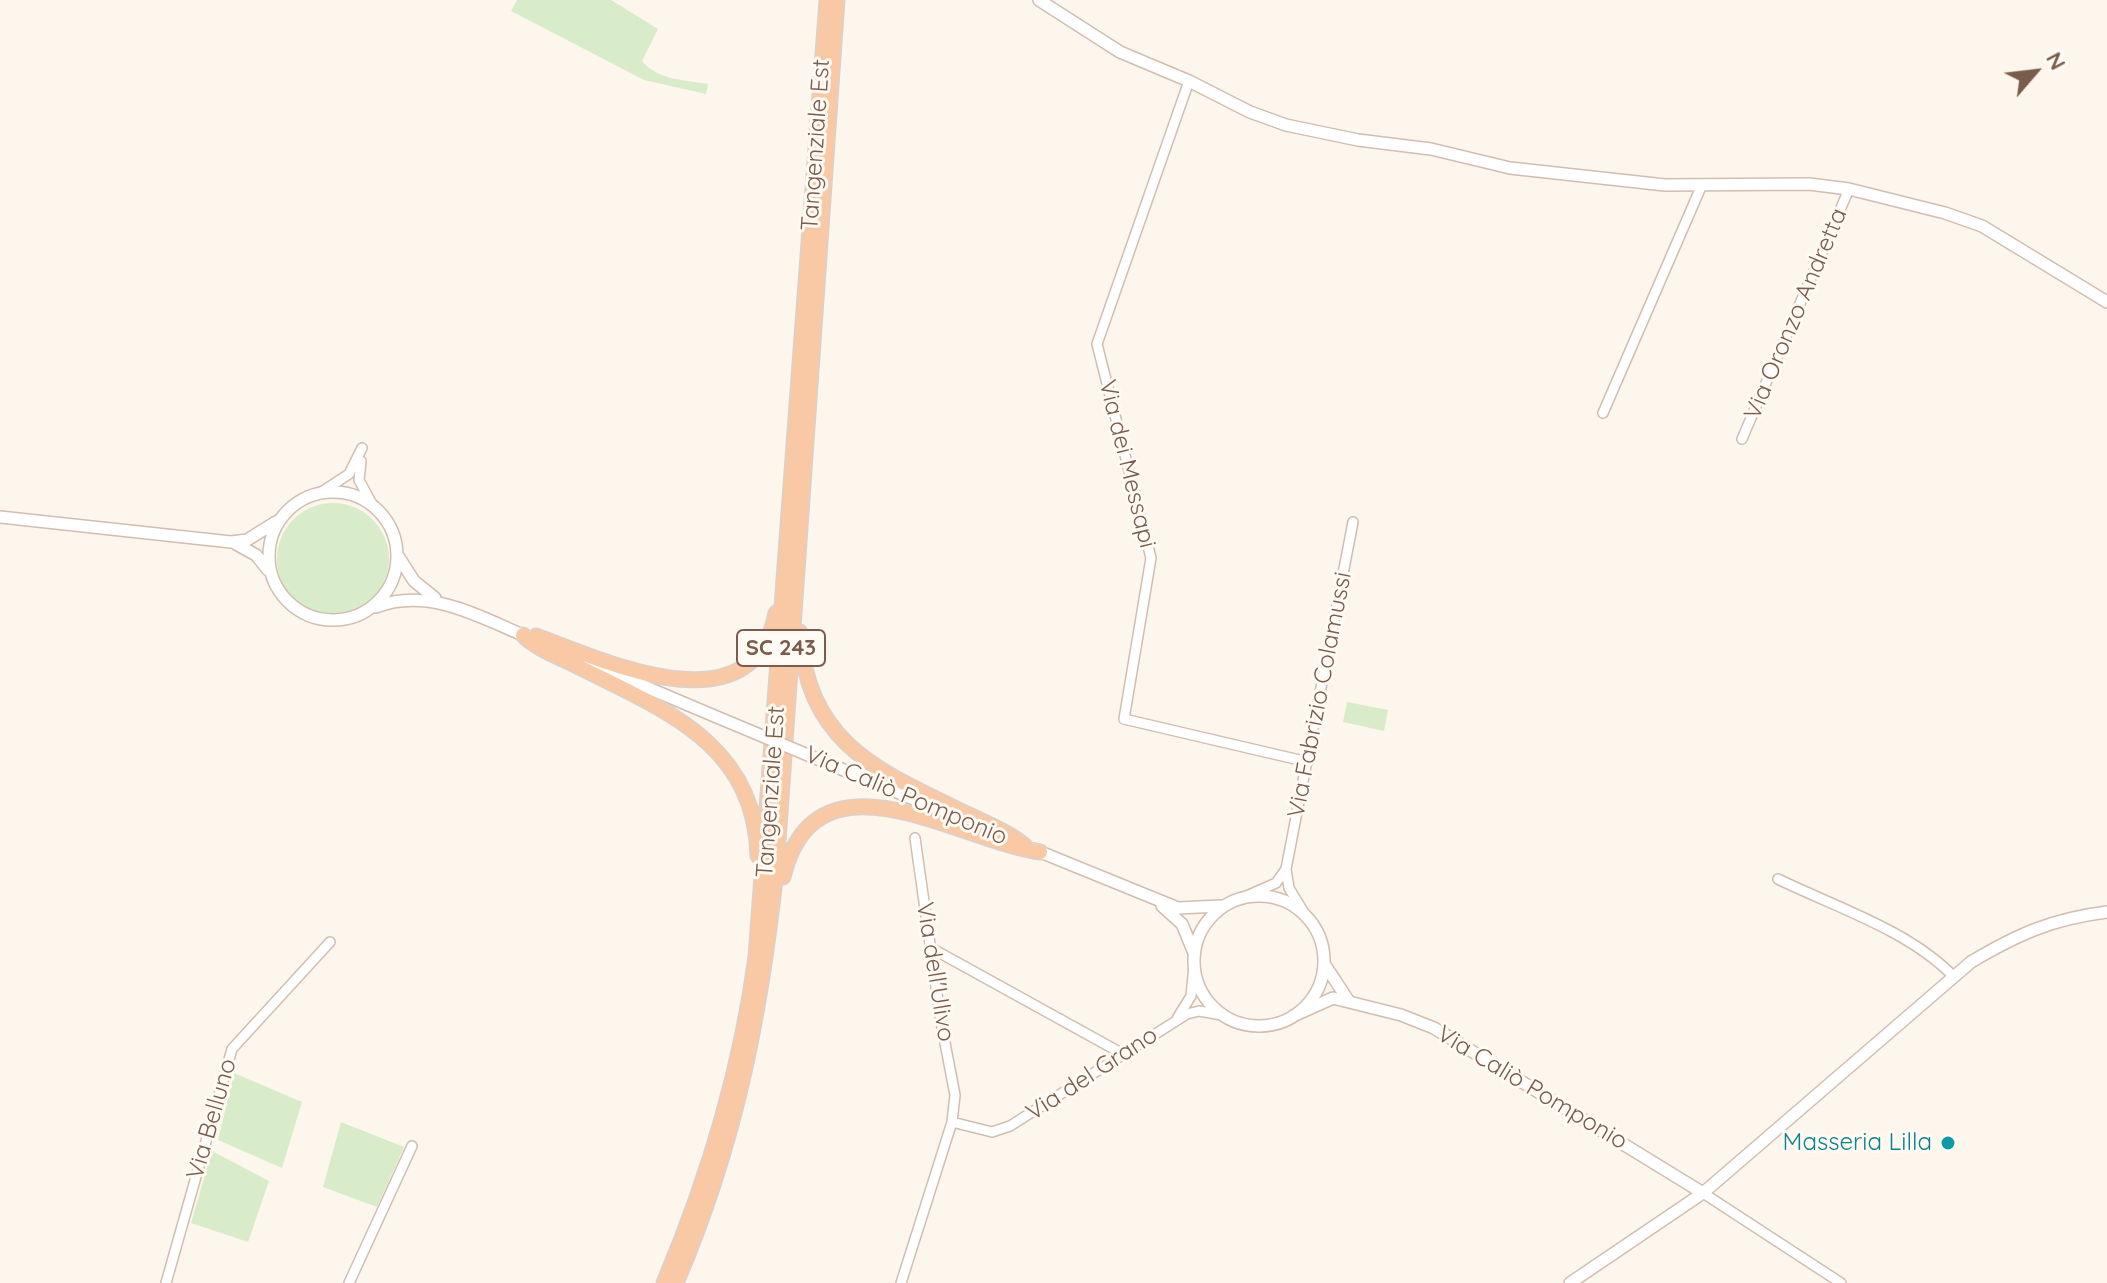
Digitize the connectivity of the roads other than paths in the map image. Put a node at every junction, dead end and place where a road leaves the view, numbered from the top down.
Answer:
1 (827, 0) edge
2 (837, 0) edge
3 (1039, 0) edge
4 (1189, 81) junction
5 (1701, 187) junction
6 (1849, 189) junction
7 (2107, 302) edge
8 (1603, 413) dead end
9 (1742, 439) dead end
10 (320, 493) junction
11 (373, 506) junction
12 (791, 506) junction
13 (0, 517) edge
14 (280, 519) junction
15 (1353, 522) dead end
16 (800, 526) junction
17 (231, 542) junction
18 (398, 556) junction
19 (271, 574) junction
20 (442, 603) junction
21 (372, 608) junction
22 (519, 634) junction
23 (1308, 762) junction
24 (915, 838) dead end
25 (1025, 846) junction
26 (1040, 852) junction
27 (1286, 869) junction
28 (1778, 879) dead end
29 (1148, 897) junction
30 (1244, 897) junction
31 (1224, 905) junction
32 (2107, 912) edge
33 (1306, 916) junction
34 (330, 942) dead end
35 (931, 948) junction
36 (756, 957) junction
37 (1194, 959) junction
38 (1323, 961) junction
39 (764, 975) junction
40 (1954, 977) junction
41 (1352, 1002) junction
42 (1222, 1015) junction
43 (1293, 1016) junction
44 (1173, 1022) junction
45 (1123, 1054) junction
46 (952, 1122) junction
47 (412, 1146) dead end
48 (1703, 1193) junction
49 (166, 1283) edge
50 (349, 1283) edge
51 (664, 1283) edge
52 (676, 1283) edge
53 (901, 1283) edge
54 (1570, 1283) edge
55 (1841, 1283) edge

1 - 12 highway, Tangenziale Est / SC 243
2 - 16 highway, Tangenziale Est / SC 243
3 - 4 street
4 - 5 street
4 - 23 street, Via dei Messapi
5 - 6 street
5 - 8 street
6 - 7 street
6 - 9 street, Via Oronzo Andretta
10 - 11 street
10 - 11 street
10 - 14 street, Via Caliò Pomponio
11 - 18 street, Via Caliò Pomponio
12 - 22 highway
12 - 36 highway, Tangenziale Est / SC 243
13 - 17 street, Via Caliò Pomponio
14 - 17 street, Via Caliò Pomponio
14 - 19 street
15 - 23 street, Via Fabrizio Colamussi
16 - 25 highway
16 - 39 highway, Tangenziale Est / SC 243
17 - 19 street, Via Caliò Pomponio
18 - 20 street, Via Caliò Pomponio
18 - 21 street
19 - 21 street, Via Caliò Pomponio
20 - 21 street, Via Caliò Pomponio
20 - 22 street, Via Caliò Pomponio
22 - 25 street, Via Caliò Pomponio, bridge
22 - 36 highway
23 - 27 street, Via Fabrizio Colamussi
24 - 35 street, Via dell'Ulivo
25 - 26 street, Via Caliò Pomponio
26 - 29 street, Via Caliò Pomponio
26 - 39 highway
27 - 30 street
27 - 33 street
28 - 40 street
29 - 31 street, Via Caliò Pomponio
29 - 37 street, Via Caliò Pomponio
30 - 31 street, Via Caliò Pomponio
30 - 33 street, Via Caliò Pomponio
31 - 37 street
32 - 40 street
33 - 38 street
34 - 49 street, Via Belluno
35 - 45 street
35 - 46 street, Via dell'Ulivo
36 - 51 highway, Tangenziale Est / SC 243
37 - 42 street, Via Caliò Pomponio
37 - 44 street
38 - 41 street
38 - 43 street
39 - 52 highway, Tangenziale Est / SC 243
40 - 48 street
41 - 43 street, Via Caliò Pomponio
41 - 48 street, Via Caliò Pomponio
42 - 43 street, Via Caliò Pomponio
42 - 44 street
44 - 45 street, Via del Grano
45 - 46 street, Via del Grano
46 - 53 street, Via dell'Ulivo
47 - 50 street
48 - 54 street
48 - 55 street

